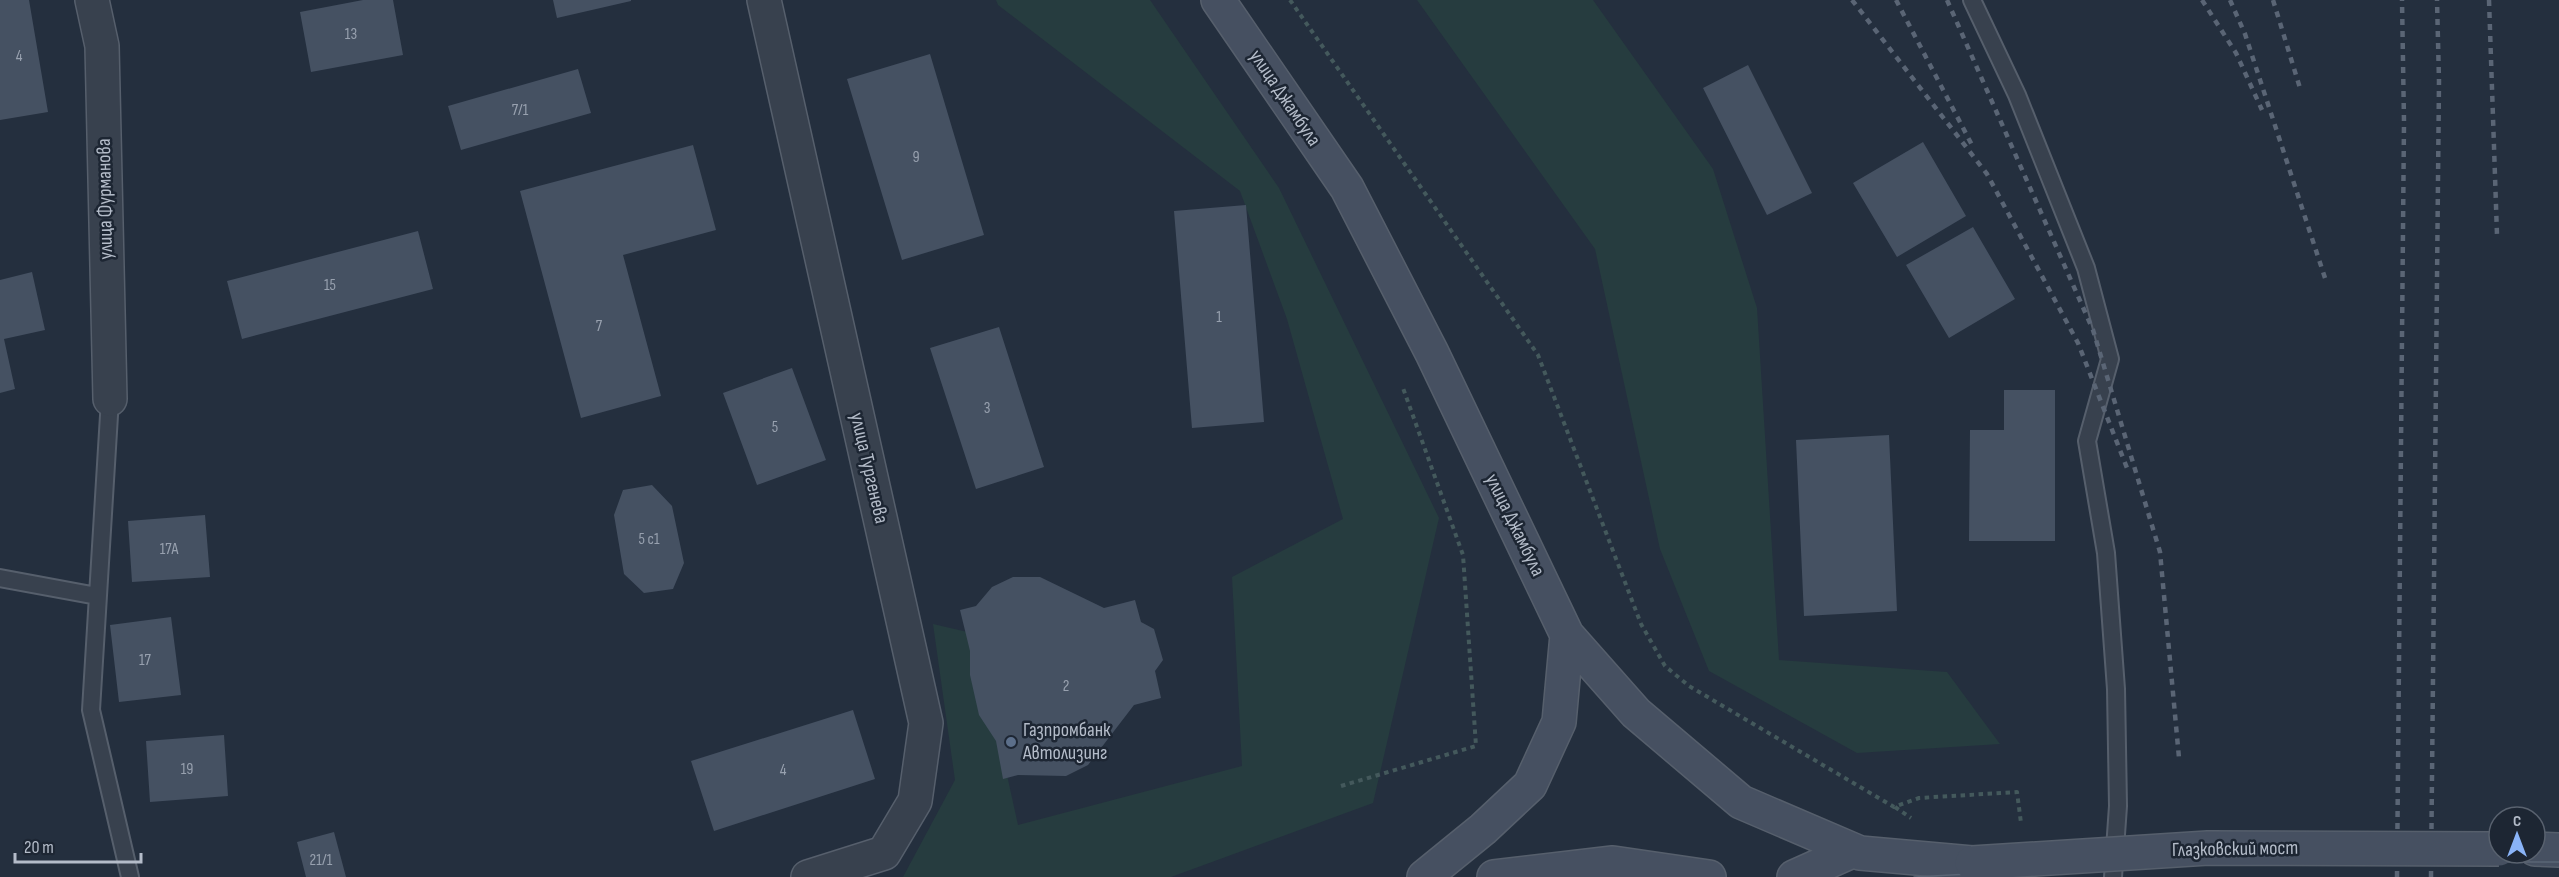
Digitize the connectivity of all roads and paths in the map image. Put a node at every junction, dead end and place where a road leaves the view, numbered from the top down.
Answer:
1 (92, 0) edge
2 (764, 0) edge
3 (1218, 0) edge
4 (1290, 0) edge
5 (1972, 0) edge
6 (1402, 387) dead end
7 (110, 399) joint
8 (0, 578) edge
9 (98, 596) junction
10 (1567, 635) junction
11 (1341, 786) dead end
12 (2018, 792) dead end
13 (2487, 849) edge
14 (1852, 851) junction
15 (1972, 862) joint
16 (130, 877) edge
17 (808, 877) edge
18 (1424, 877) edge
19 (1494, 877) edge
20 (1709, 877) edge
21 (1794, 877) edge
22 (2113, 877) edge

1 - 7 street, улица Фурманова
2 - 17 street, улица Тургенева
3 - 10 main road, улица Джамбула
4 - 12 path
5 - 22 lane
6 - 11 path
7 - 9 lane
8 - 9 lane
9 - 16 lane
10 - 14 main road, улица Джамбула
10 - 18 main road
13 - 15 main road, Глазковский мост, bridge
14 - 15 main road, улица Джамбула
14 - 21 main road
19 - 20 main road

